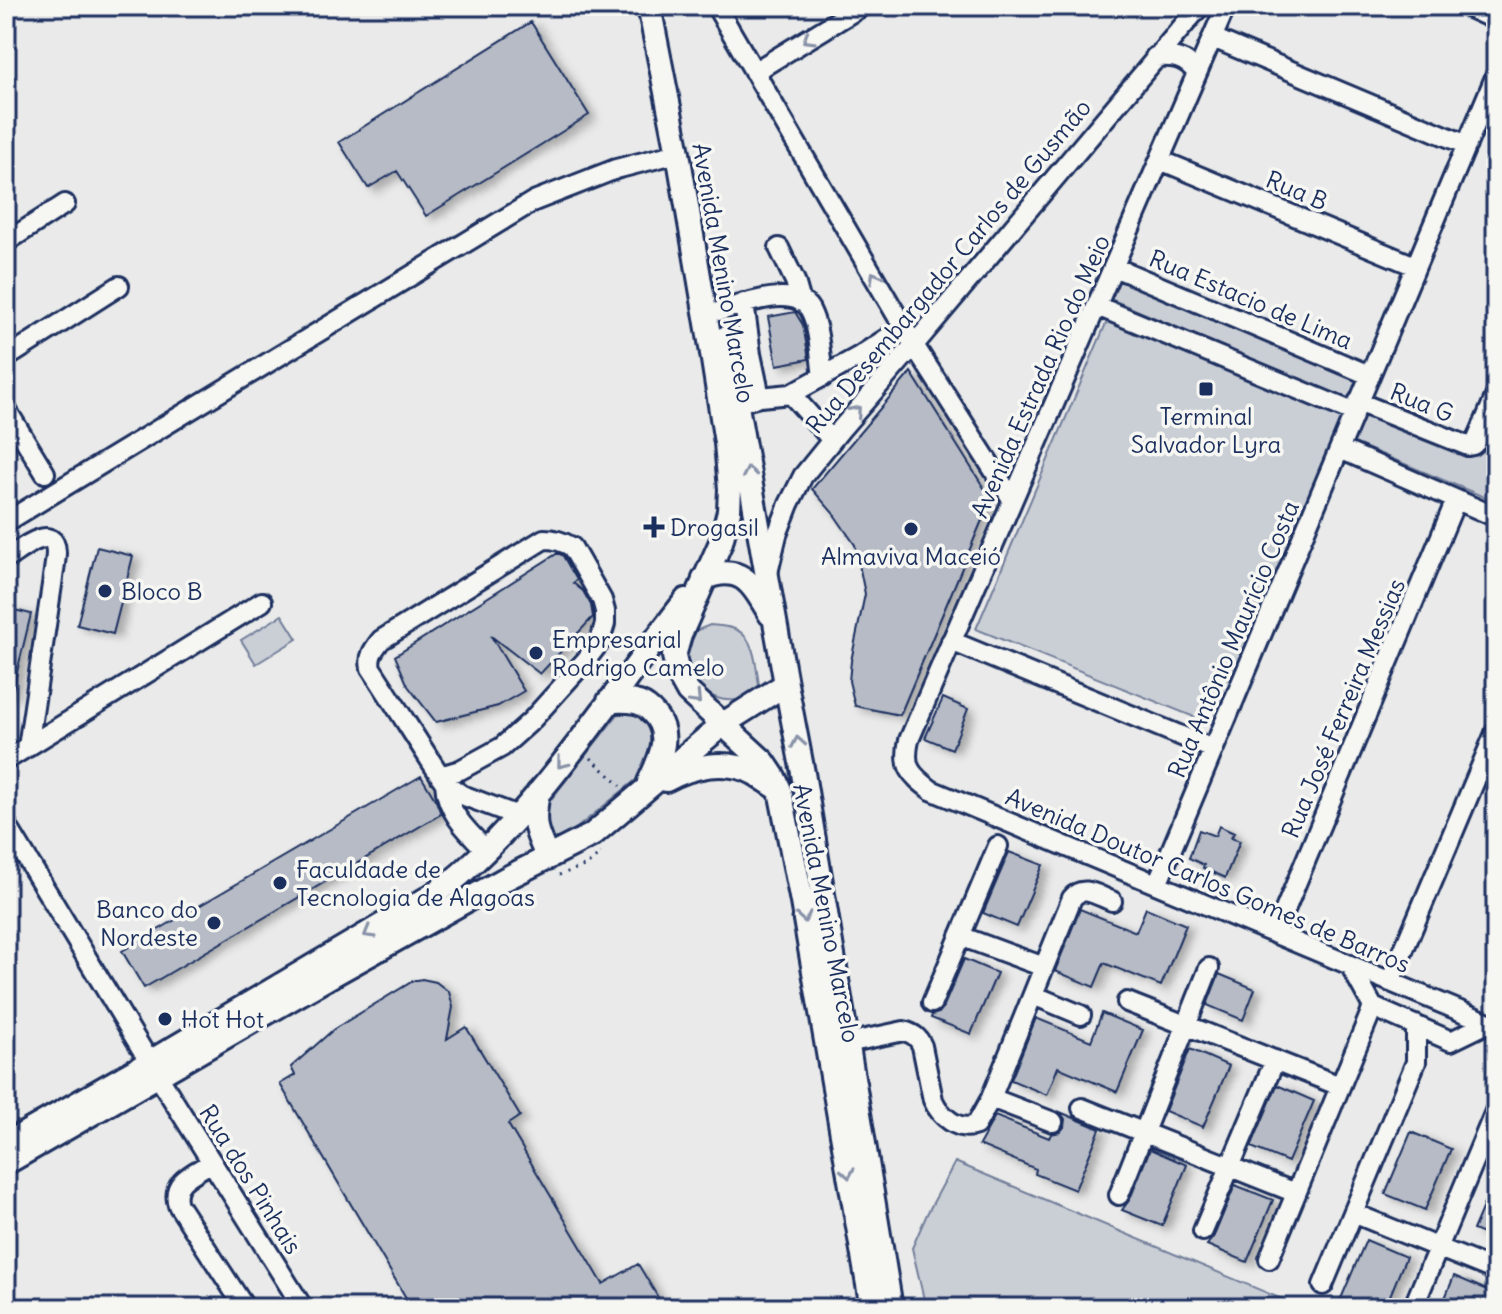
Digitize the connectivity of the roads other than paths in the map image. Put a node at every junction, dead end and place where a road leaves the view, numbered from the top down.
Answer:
1 (649, 6) edge
2 (664, 6) edge
3 (716, 6) edge
4 (862, 6) edge
5 (1200, 6) edge
6 (1226, 6) edge
7 (1465, 6) edge
8 (1496, 20) edge
9 (1213, 38) junction
10 (1155, 57) junction
11 (754, 72) junction
12 (1197, 73) junction
13 (1496, 75) edge
14 (1467, 145) junction
15 (678, 153) junction
16 (1160, 160) junction
17 (65, 204) dead end
18 (6, 242) edge
19 (779, 248) dead end
20 (1415, 266) junction
21 (1114, 267) junction
22 (119, 286) dead end
23 (801, 302) junction
24 (744, 303) junction
25 (1097, 306) junction
26 (720, 311) junction
27 (904, 327) junction
28 (914, 345) junction
29 (6, 358) edge
30 (1369, 375) junction
31 (823, 377) junction
32 (791, 394) junction
33 (1496, 395) edge
34 (760, 397) junction
35 (737, 403) junction
36 (1356, 407) junction
37 (6, 409) edge
38 (832, 440) junction
39 (1340, 449) junction
40 (45, 473) dead end
41 (1012, 499) junction
42 (1456, 500) junction
43 (1496, 517) edge
44 (6, 522) edge
45 (6, 559) edge
46 (768, 576) junction
47 (704, 578) junction
48 (262, 602) dead end
49 (774, 621) junction
50 (951, 641) junction
51 (786, 684) junction
52 (609, 701) junction
53 (723, 724) junction
54 (1496, 731) edge
55 (28, 747) junction
56 (1213, 749) junction
57 (6, 760) edge
58 (908, 768) joint
59 (443, 780) junction
60 (780, 790) junction
61 (538, 792) junction
62 (640, 793) junction
63 (518, 816) junction
64 (6, 824) edge
65 (998, 846) dead end
66 (486, 850) junction
67 (548, 858) junction
68 (1157, 884) junction
69 (1112, 901) dead end
70 (1275, 934) junction
71 (960, 936) junction
72 (1350, 965) junction
73 (1044, 967) junction
74 (1209, 968) dead end
75 (1390, 982) junction
76 (1033, 995) junction
77 (1127, 1002) dead end
78 (932, 1003) dead end
79 (1371, 1012) junction
80 (1081, 1015) dead end
81 (1492, 1025) edge
82 (1186, 1026) junction
83 (1416, 1031) junction
84 (847, 1043) junction
85 (1445, 1044) junction
86 (1275, 1060) junction
87 (1416, 1062) junction
88 (154, 1069) junction
89 (1340, 1086) junction
90 (991, 1098) junction
91 (1082, 1108) dead end
92 (1496, 1109) edge
93 (1053, 1122) dead end
94 (1144, 1132) junction
95 (6, 1144) edge
96 (1478, 1153) junction
97 (1496, 1161) edge
98 (212, 1162) junction
99 (6, 1163) edge
100 (1230, 1167) junction
101 (1296, 1193) junction
102 (1119, 1195) dead end
103 (1353, 1213) junction
104 (1203, 1231) dead end
105 (1438, 1247) junction
106 (1269, 1259) dead end
107 (1496, 1271) edge
108 (1323, 1285) dead end
109 (241, 1302) edge
110 (220, 1308) edge
111 (303, 1308) edge
112 (872, 1308) edge
113 (891, 1308) edge
114 (1413, 1308) edge

1 - 15 main road, Avenida Menino Marcelo
2 - 26 main road, Avenida Menino Marcelo
3 - 11 street
4 -> 11 street
5 - 10 street, Rua Desembargador Carlos de Gusmão
6 - 9 street, Avenida Estrada Rio do Meio
7 - 8 street
9 - 12 street, Avenida Estrada Rio do Meio
9 - 14 street
10 - 12 street
10 - 28 street, Rua Desembargador Carlos de Gusmão
27 -> 11 street
12 - 16 street, Avenida Estrada Rio do Meio
13 - 14 street, Rua Antônio Maurício Costa
14 - 20 street, Rua Antônio Maurício Costa
15 - 44 street
15 - 47 main road, Avenida Menino Marcelo
16 - 20 street, Rua B
16 - 21 street, Avenida Estrada Rio do Meio
17 - 18 street
19 - 23 street
20 - 30 street, Rua Antônio Maurício Costa
21 - 25 street, Avenida Estrada Rio do Meio
21 - 30 street, Rua Estacio de Lima
22 - 29 street
23 - 24 street
23 - 31 street
24 - 26 street
24 - 34 street
25 - 36 street, Rua G
25 - 41 street, Avenida Estrada Rio do Meio
26 - 35 main road, Avenida Menino Marcelo
27 - 28 street
27 - 31 street
38 -> 28 street, Rua Desembargador Carlos de Gusmão
28 - 41 street
30 - 36 street, Rua Antônio Maurício Costa
31 - 32 street
32 - 34 street
32 - 38 street
33 - 36 street, Rua G
34 - 35 street
46 -> 35 main road, Avenida Menino Marcelo
36 - 39 street, Rua Antônio Maurício Costa
37 - 40 street
38 - 46 street, Rua Desembargador Carlos de Gusmão
39 - 42 street
39 - 56 street, Rua Antônio Maurício Costa
41 - 50 street, Avenida Estrada Rio do Meio
42 - 43 street
42 - 70 street, Rua José Ferreira Messias
45 - 55 street
46 - 49 main road, Avenida Menino Marcelo
47 - 49 main road
47 - 52 main road
47 -> 53 main road, Avenida Menino Marcelo
48 - 55 street
49 - 51 main road, Avenida Menino Marcelo
50 - 56 street
50 - 58 street, Avenida Estrada Rio do Meio
51 - 53 main road
84 -> 51 main road, Avenida Menino Marcelo
52 -> 61 main road
52 - 62 main road
53 - 60 main road, Avenida Menino Marcelo
53 - 62 main road
54 - 75 street
55 - 57 street
56 - 68 street, Rua Antônio Maurício Costa
58 - 68 street, Avenida Doutor Carlos Gomes de Barros
59 - 59 street
59 - 63 street
59 - 66 street
60 - 62 main road
60 -> 112 main road, Avenida Menino Marcelo
61 - 63 main road
61 - 67 main road
62 - 67 main road
63 - 66 main road
64 - 88 street, Rua dos Pinhais
65 - 71 street
66 -> 88 main road
67 - 88 main road
68 - 70 street, Avenida Doutor Carlos Gomes de Barros
69 - 73 street
70 - 72 street, Avenida Doutor Carlos Gomes de Barros
71 - 73 street
71 - 78 street
72 - 75 street, Avenida Doutor Carlos Gomes de Barros
72 - 79 street
73 - 76 street
74 - 82 street
75 - 81 street, Avenida Doutor Carlos Gomes de Barros
76 - 80 street
76 - 90 street
77 - 82 street
79 - 83 street
79 - 89 street
81 - 85 street
82 - 86 street
82 - 94 street
83 - 85 street
83 - 87 street
84 - 90 street
84 - 113 main road, Avenida Menino Marcelo
85 - 87 street
86 - 89 street
86 - 100 street
87 - 103 street
88 - 95 main road
88 - 98 street, Rua dos Pinhais
88 - 99 main road
89 - 101 street
90 - 93 street
91 - 94 street
92 - 96 street
94 - 100 street
94 - 102 street
96 - 97 street
96 - 105 street
98 - 109 street
98 - 111 street, Rua dos Pinhais
100 - 101 street
100 - 104 street
101 - 106 street
103 - 105 street
103 - 108 street
105 - 107 street
105 - 114 street
109 - 110 street

